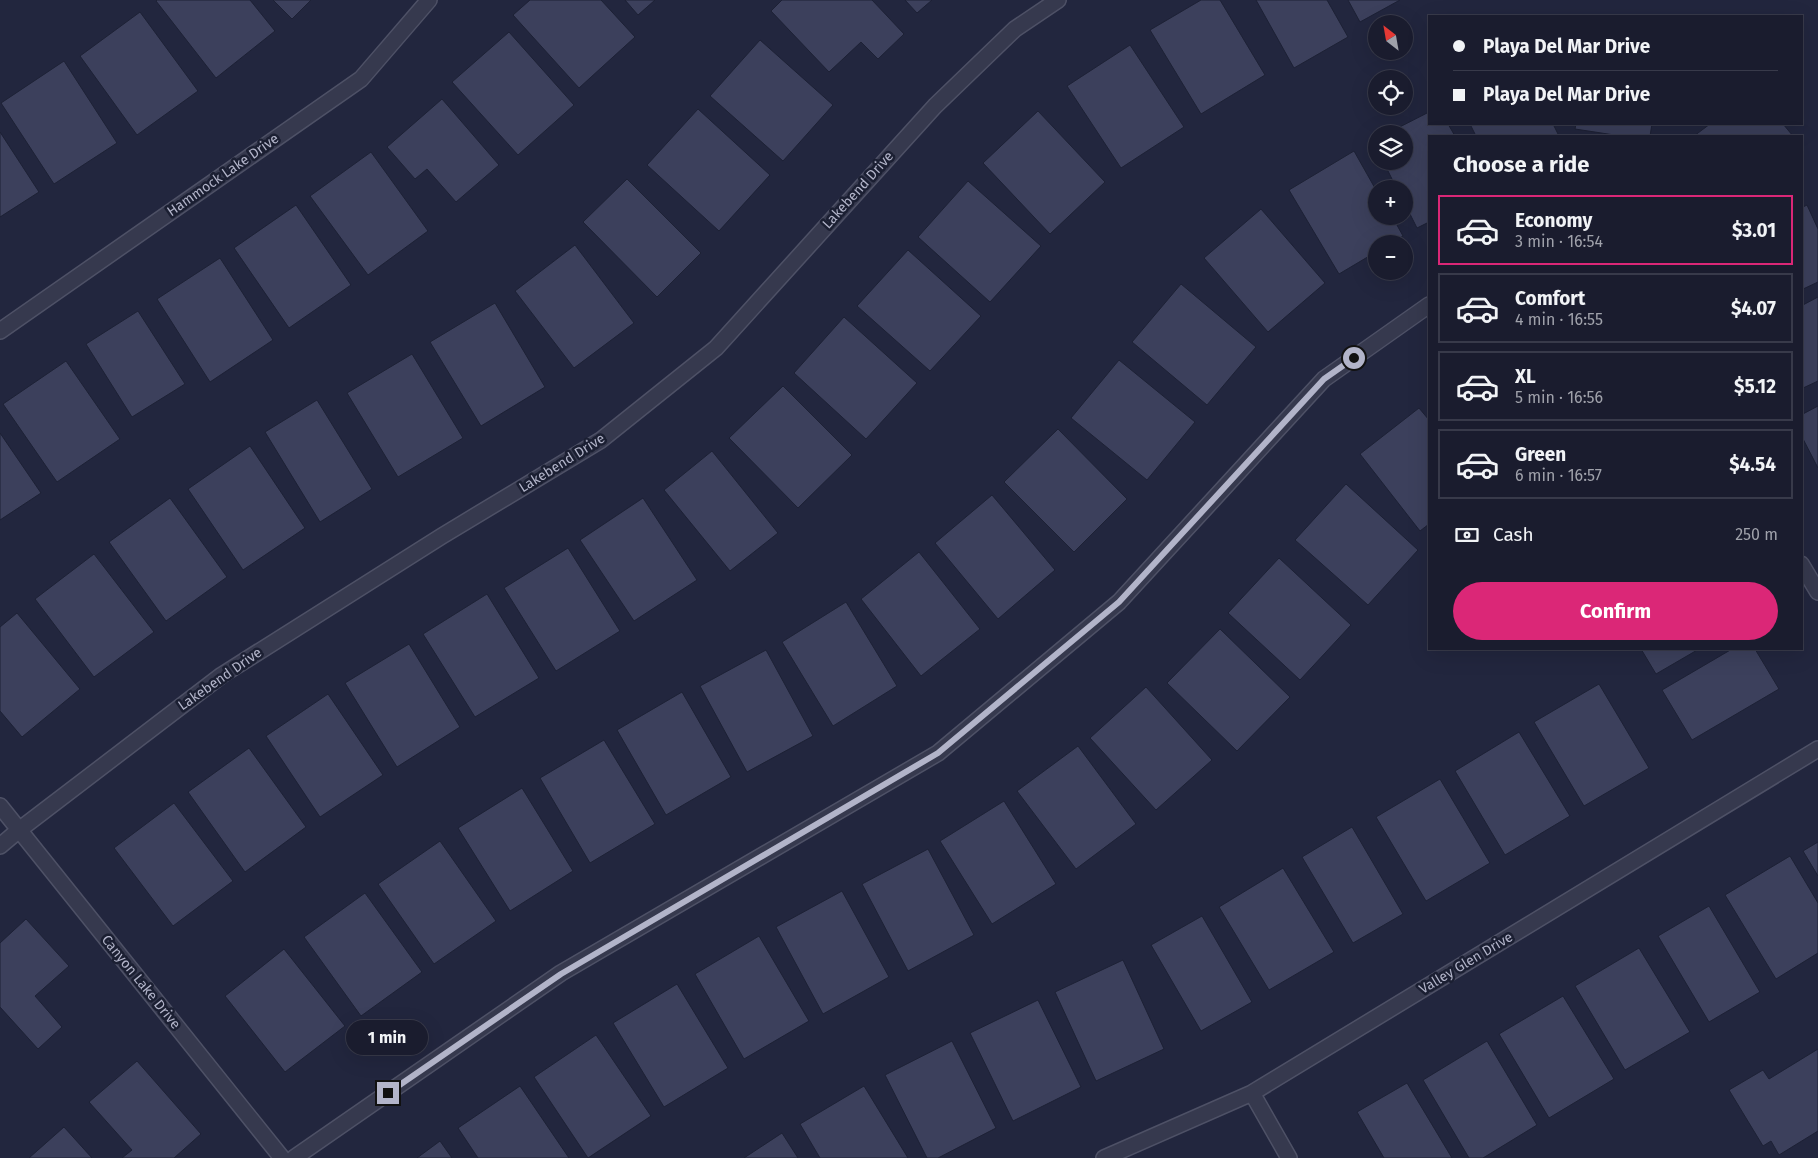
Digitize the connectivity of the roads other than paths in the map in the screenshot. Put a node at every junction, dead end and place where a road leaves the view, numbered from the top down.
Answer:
1 (429, 0) edge
2 (1058, 0) edge
3 (1428, 306) edge
4 (0, 331) edge
5 (1803, 567) edge
6 (1818, 592) edge
7 (1818, 749) edge
8 (0, 806) edge
9 (18, 830) junction
10 (0, 846) edge
11 (1252, 1093) junction
12 (282, 1158) edge
13 (294, 1158) edge
14 (1104, 1158) edge
15 (1289, 1158) edge

1 - 4 street, Hammock Lake Drive
2 - 9 street, Lakebend Drive
3 - 13 street
5 - 6 street
7 - 11 street, Valley Glen Drive
8 - 9 street, Canyon Lake Drive
9 - 10 street, Lakebend Drive
9 - 12 street, Canyon Lake Drive
11 - 14 street, Valley Glen Drive
11 - 15 street

